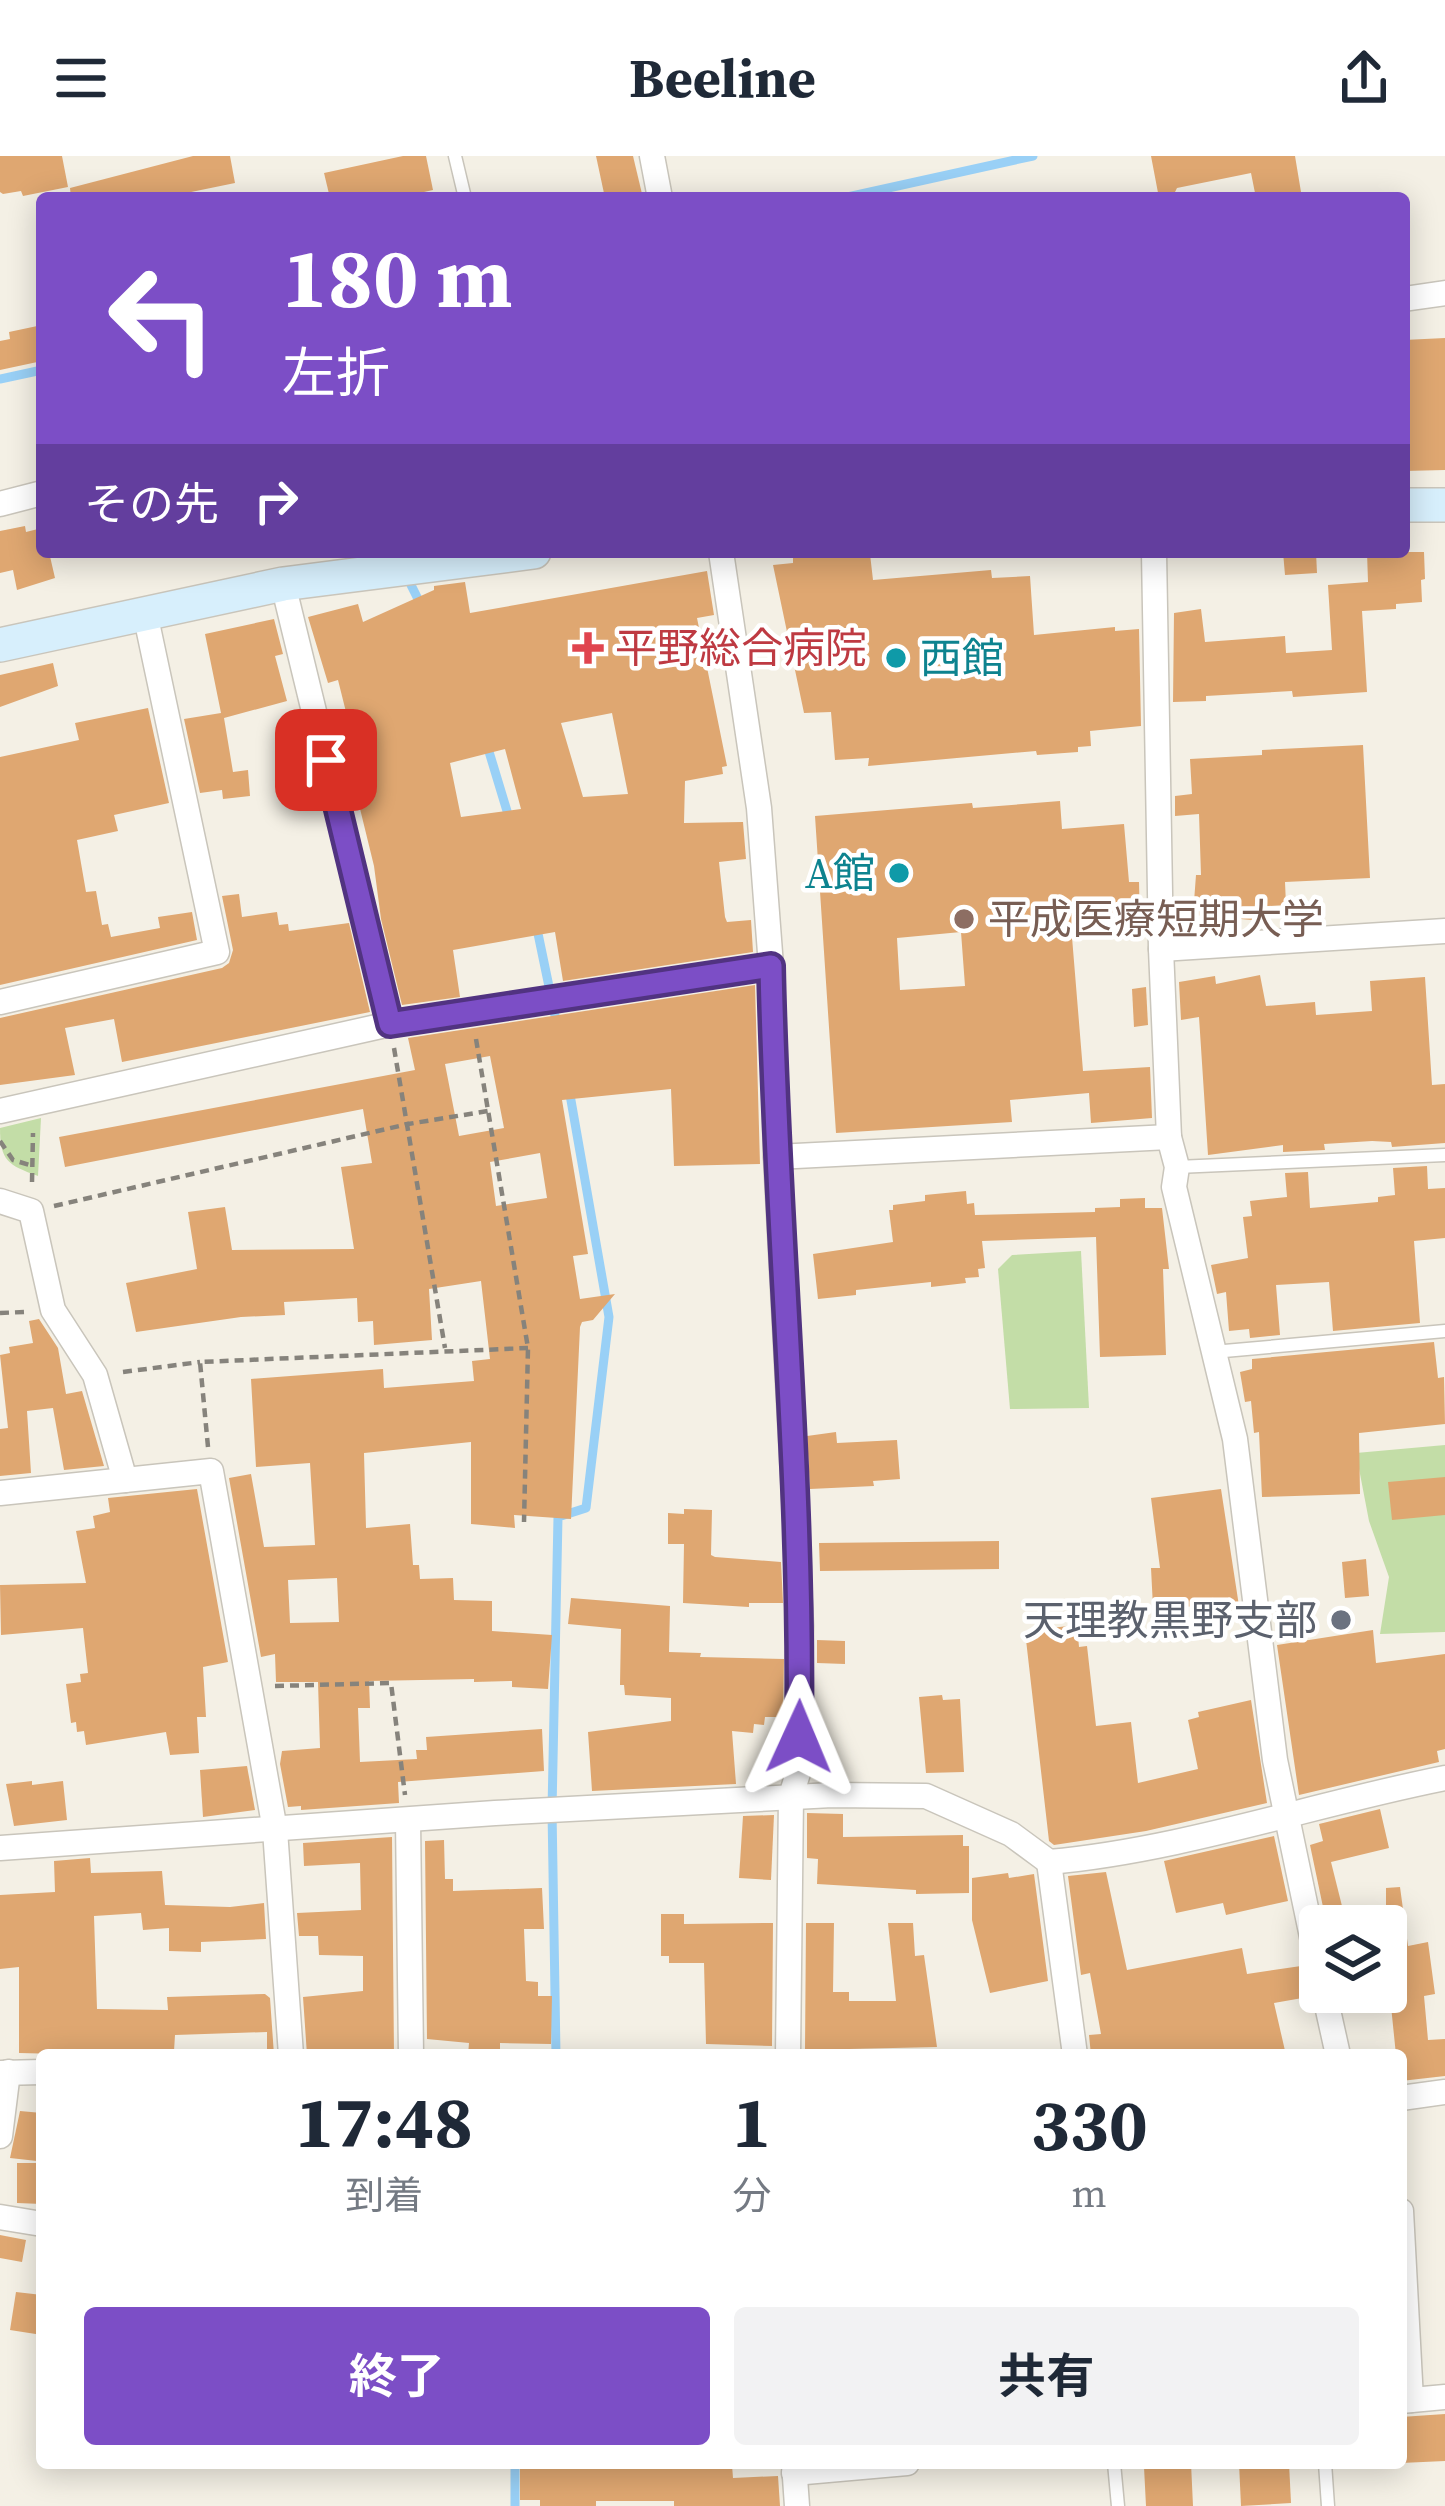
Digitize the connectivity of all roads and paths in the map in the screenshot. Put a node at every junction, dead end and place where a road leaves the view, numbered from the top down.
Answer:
1 (455, 156) edge
2 (652, 156) edge
3 (464, 192) edge
4 (659, 192) edge
5 (1445, 293) edge
6 (1410, 298) edge
7 (36, 495) edge
8 (0, 504) edge
9 (1410, 505) edge
10 (1445, 505) edge
11 (440, 558) edge
12 (723, 558) edge
13 (1154, 558) edge
14 (347, 564) edge
15 (283, 584) junction
16 (145, 613) junction
17 (0, 645) edge
18 (1445, 931) edge
19 (1162, 949) junction
20 (771, 966) junction
21 (0, 1002) edge
22 (471, 1010) junction
23 (390, 1024) junction
24 (0, 1111) edge
25 (488, 1111) junction
26 (408, 1124) junction
27 (16, 1132) dead end
28 (1169, 1137) junction
29 (0, 1141) edge
30 (1445, 1155) edge
31 (776, 1157) junction
32 (1177, 1167) junction
33 (0, 1202) edge
34 (31, 1211) junction
35 (1445, 1331) edge
36 (445, 1348) dead end
37 (528, 1348) junction
38 (1211, 1352) junction
39 (200, 1362) junction
40 (95, 1375) junction
41 (211, 1471) junction
42 (125, 1480) junction
43 (0, 1493) edge
44 (524, 1522) dead end
45 (251, 1686) junction
46 (1445, 1778) edge
47 (791, 1796) junction
48 (1284, 1814) junction
49 (408, 1820) junction
50 (274, 1830) junction
51 (0, 1848) edge
52 (1049, 1862) junction
53 (1304, 1905) edge
54 (1329, 2013) edge
55 (291, 2049) edge
56 (411, 2049) edge
57 (788, 2049) edge
58 (1074, 2049) edge
59 (1337, 2049) edge
60 (4, 2072) edge
61 (36, 2072) edge
62 (1445, 2092) edge
63 (1407, 2097) edge
64 (0, 2136) edge
65 (0, 2217) edge
66 (36, 2223) edge
67 (1445, 2397) edge
68 (1407, 2400) edge
69 (794, 2469) edge
70 (1115, 2469) edge
71 (1325, 2469) edge
72 (797, 2506) edge
73 (1118, 2506) edge
74 (1328, 2506) edge

1 - 3 lane
2 - 4 street
5 - 6 street
7 - 8 street
9 - 10 main road
11 - 14 main road
12 - 20 street
13 - 19 street
14 - 15 main road
15 - 16 main road
15 - 23 street
16 - 17 main road
16 - 21 street
18 - 19 street
19 - 28 street
20 - 22 street
20 - 31 street
22 - 23 street
22 - 25 path
23 - 24 street
23 - 26 path
25 - 26 path
25 - 37 path
26 - 34 path
26 - 36 path
27 - 29 path
28 - 31 street
28 - 32 street
30 - 32 lane
31 - 47 street
32 - 38 street
33 - 34 street
34 - 40 street
35 - 38 lane
37 - 39 path
37 - 44 path
38 - 48 street
39 - 40 path
39 - 41 path
40 - 42 street
41 - 42 street
41 - 45 street
42 - 43 street
45 - 49 path
45 - 50 street
46 - 48 street
47 - 49 street
47 - 52 street
47 - 57 street
48 - 52 street
48 - 53 street
49 - 50 street
49 - 56 street
50 - 51 street
50 - 55 street
52 - 58 street
54 - 59 street
60 - 61 street
60 - 64 street
62 - 63 street
65 - 66 street
67 - 68 street
69 - 72 street
70 - 73 lane
71 - 74 lane

